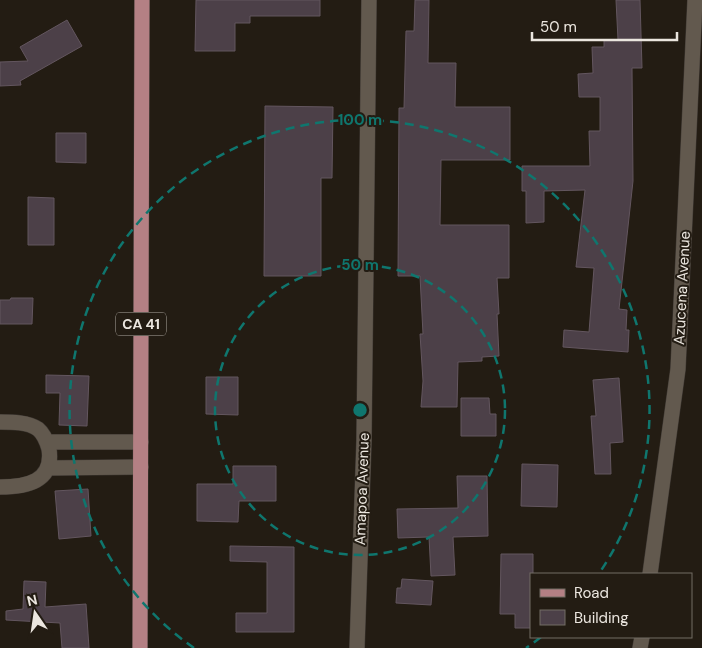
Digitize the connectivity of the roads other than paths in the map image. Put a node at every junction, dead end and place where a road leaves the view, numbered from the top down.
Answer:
1 (142, 0) edge
2 (369, 0) edge
3 (695, 0) edge
4 (698, 25) edge
5 (0, 422) edge
6 (47, 442) junction
7 (141, 442) junction
8 (141, 467) junction
9 (48, 468) junction
10 (0, 487) edge
11 (650, 573) edge
12 (140, 648) edge
13 (357, 648) edge

1 - 7 main road, CA 41 / CA 41
2 - 13 street, Amapoa Avenue
3 - 4 street, Azucena Avenue
4 - 11 street, Azucena Avenue
5 - 6 street
6 - 7 street
6 - 9 street
7 - 8 main road, CA 41 / CA 41
8 - 9 street
8 - 12 main road, CA 41 / CA 41
9 - 10 street

